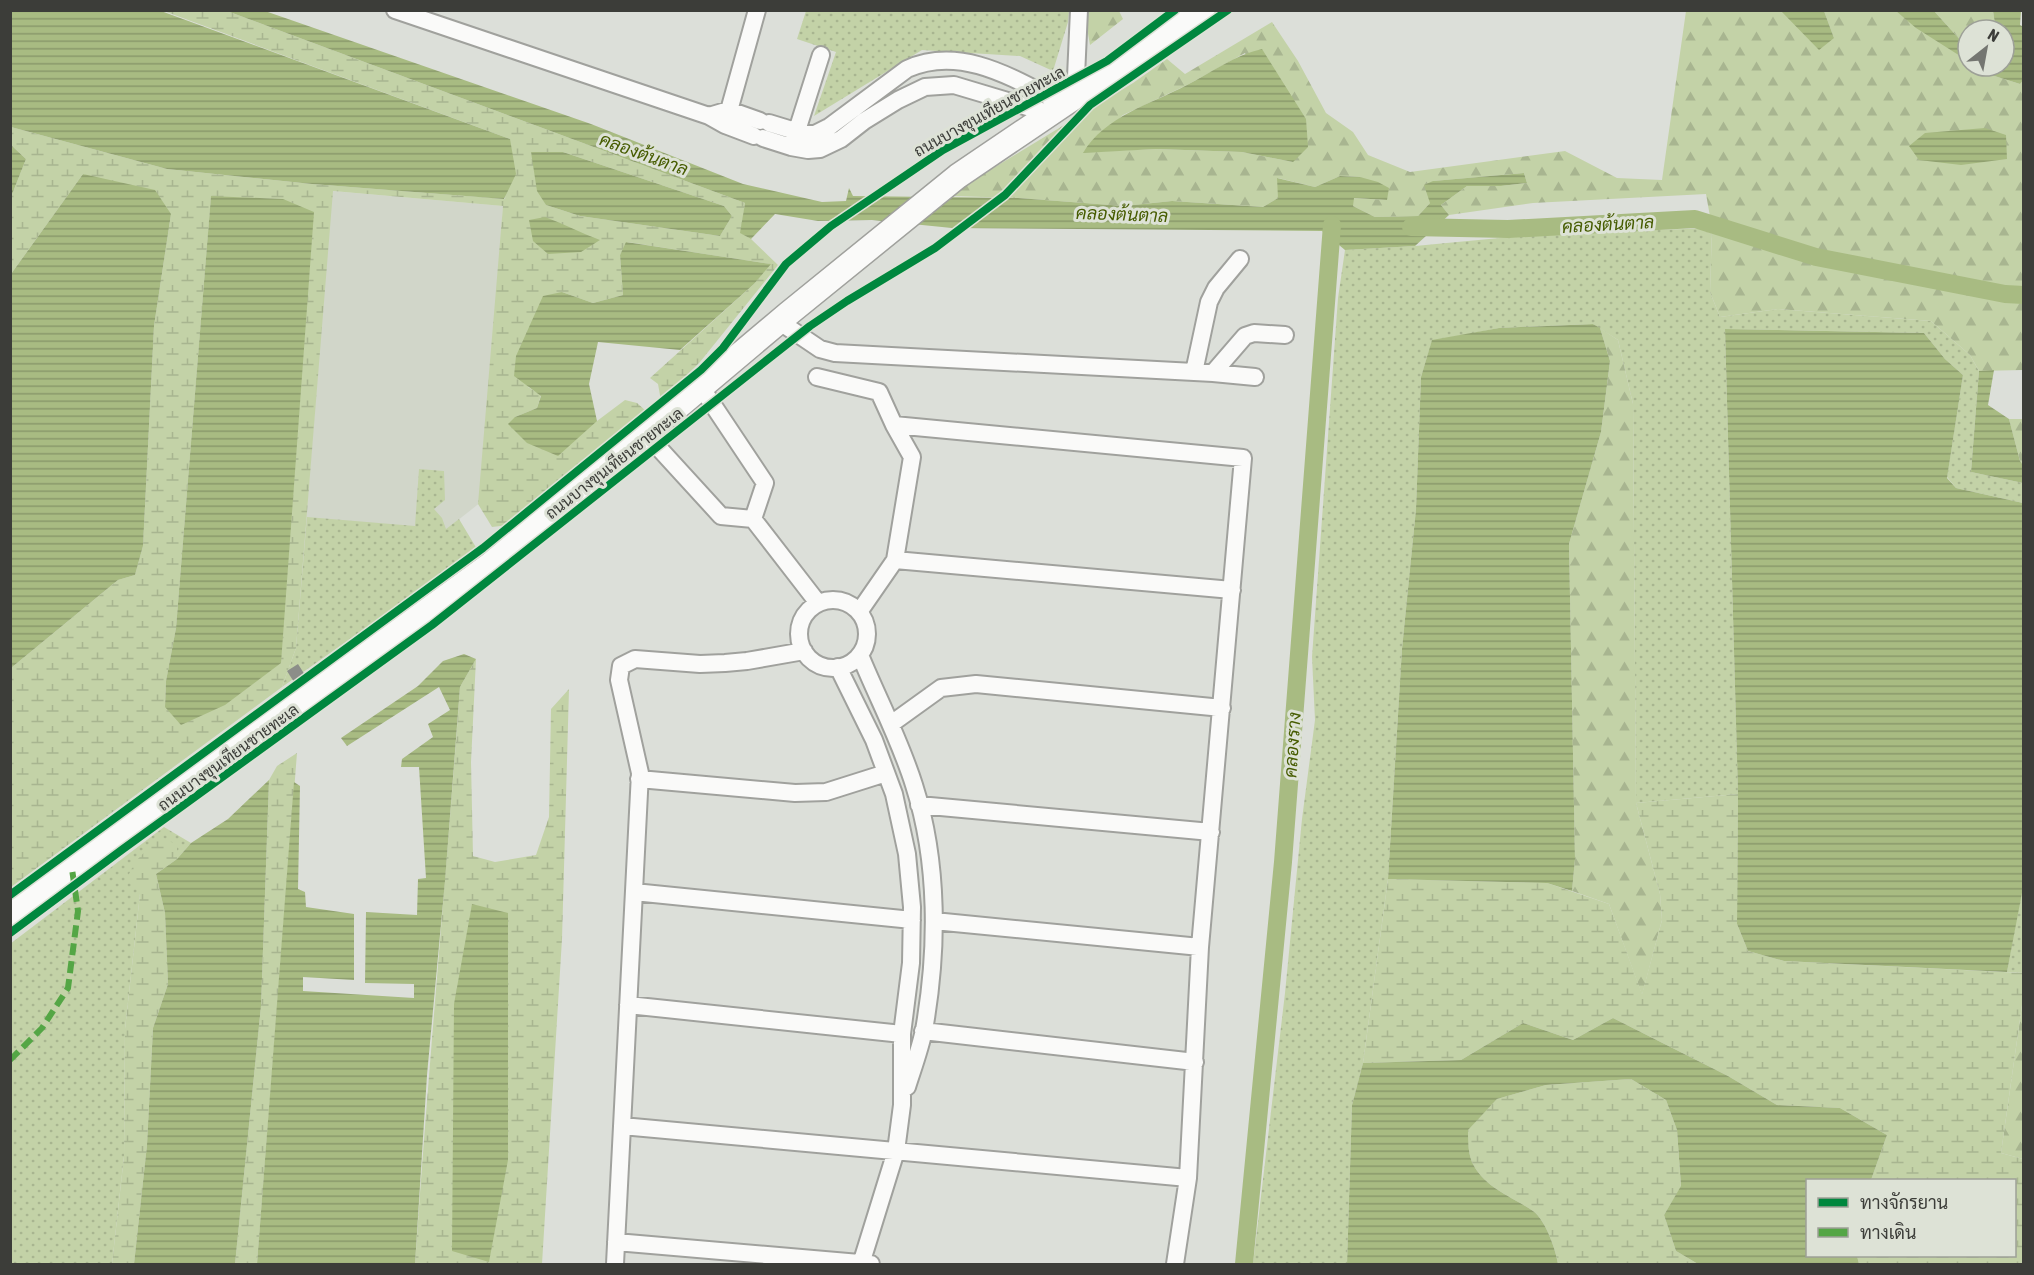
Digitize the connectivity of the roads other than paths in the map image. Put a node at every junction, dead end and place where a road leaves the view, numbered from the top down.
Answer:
1 (395, 10) edge
2 (757, 10) edge
3 (1079, 10) edge
4 (1203, 10) edge
5 (821, 55) dead end
6 (1063, 106) junction
7 (727, 118) junction
8 (794, 139) junction
9 (1240, 259) dead end
10 (780, 322) junction
11 (1285, 335) dead end
12 (1194, 372) junction
13 (1213, 373) junction
14 (817, 377) dead end
15 (1254, 377) dead end
16 (700, 387) junction
17 (894, 425) junction
18 (646, 434) junction
19 (753, 519) junction
20 (895, 560) junction
21 (1232, 590) junction
22 (818, 603) junction
23 (859, 612) junction
24 (804, 651) junction
25 (860, 655) junction
26 (838, 667) junction
27 (1222, 708) junction
28 (891, 724) junction
29 (886, 773) junction
30 (639, 779) junction
31 (919, 805) junction
32 (1211, 832) junction
33 (634, 892) junction
34 (10, 914) edge
35 (912, 920) junction
36 (934, 921) junction
37 (1200, 947) junction
38 (628, 1005) junction
39 (923, 1032) junction
40 (902, 1034) junction
41 (1195, 1062) junction
42 (902, 1105) junction
43 (622, 1126) junction
44 (896, 1151) junction
45 (1188, 1178) junction
46 (616, 1242) junction
47 (615, 1264) edge
48 (865, 1264) edge
49 (1175, 1264) edge

1 - 7 street
2 - 7 street
3 - 6 street
4 - 6 main road, ถนนบางขุนเทียนชายทะเล
5 - 8 street
6 - 8 street
6 - 8 street
6 - 10 main road, ถนนบางขุนเทียนชายทะเล
7 - 8 street
9 - 12 street
10 - 12 street
10 - 16 main road, ถนนบางขุนเทียนชายทะเล
11 - 13 street
12 - 13 street
13 - 15 street
14 - 17 street
16 - 18 main road, ถนนบางขุนเทียนชายทะเล
16 - 19 street
17 - 20 street
17 - 21 street
18 - 19 street
18 - 34 main road, ถนนบางขุนเทียนชายทะเล
19 - 22 street
20 - 21 street
20 - 23 street
21 - 27 street
22 - 23 street
22 - 24 street
23 - 25 street
24 - 26 street
24 - 30 street
25 - 26 street
25 - 28 street
26 - 29 street
27 - 28 street
27 - 32 street
28 - 31 street
29 - 30 street
29 - 35 street
30 - 33 street
31 - 32 street
31 - 36 street
32 - 37 street
33 - 35 street
33 - 38 street
35 - 40 street
36 - 37 street
36 - 39 street
37 - 41 street
38 - 40 street
38 - 43 street
39 - 41 street
39 - 42 street
40 - 42 street
41 - 45 street
42 - 44 street
43 - 44 street
43 - 46 street
44 - 45 street
44 - 48 street
45 - 49 street
46 - 47 street
46 - 48 street

